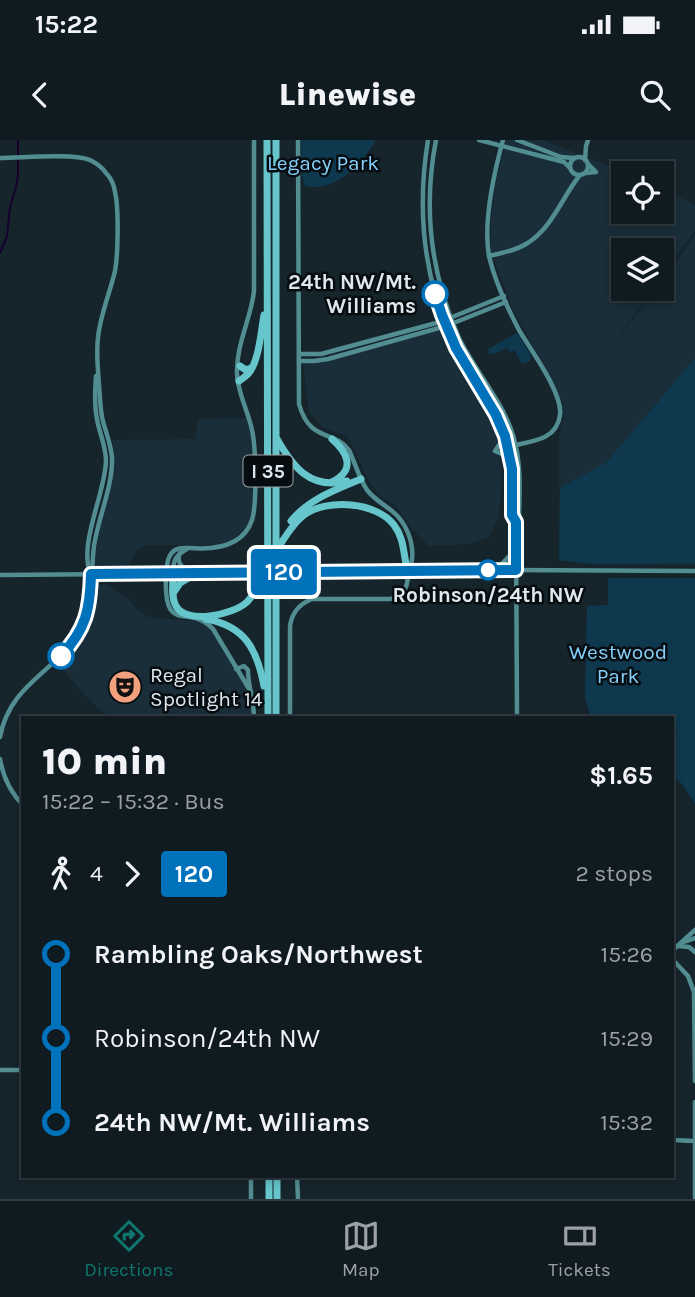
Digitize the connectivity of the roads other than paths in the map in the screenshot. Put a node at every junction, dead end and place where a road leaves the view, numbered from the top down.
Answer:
1 (254, 140) edge
2 (267, 140) edge
3 (276, 140) edge
4 (298, 140) edge
5 (428, 140) edge
6 (436, 140) edge
7 (479, 140) edge
8 (517, 140) edge
9 (588, 140) edge
10 (502, 143) edge
11 (586, 146) junction
12 (0, 158) edge
13 (575, 158) junction
14 (586, 162) junction
15 (571, 169) junction
16 (582, 174) junction
17 (570, 186) junction
18 (489, 256) junction
19 (268, 293) junction
20 (505, 299) junction
21 (451, 318) junction
22 (445, 323) junction
23 (453, 324) junction
24 (239, 349) junction
25 (299, 358) junction
26 (240, 366) junction
27 (252, 368) junction
28 (239, 382) junction
29 (496, 414) junction
30 (505, 436) junction
31 (513, 436) junction
32 (276, 438) junction
33 (332, 439) junction
34 (528, 442) junction
35 (516, 445) junction
36 (509, 447) junction
37 (495, 451) junction
38 (518, 458) junction
39 (511, 461) junction
40 (361, 478) junction
41 (327, 483) junction
42 (520, 488) junction
43 (516, 522) junction
44 (188, 548) junction
45 (516, 548) junction
46 (276, 550) junction
47 (180, 552) junction
48 (268, 565) junction
49 (496, 570) junction
50 (516, 570) junction
51 (695, 571) edge
52 (408, 572) junction
53 (169, 573) junction
54 (187, 573) junction
55 (197, 573) junction
56 (91, 574) junction
57 (0, 575) edge
58 (173, 593) junction
59 (195, 619) junction
60 (236, 669) junction
61 (251, 692) junction
62 (254, 716) edge
63 (271, 716) edge
64 (271, 716) edge
65 (271, 716) edge
66 (290, 716) edge
67 (517, 716) edge
68 (0, 737) edge
69 (0, 759) edge
70 (21, 803) edge
71 (695, 930) edge
72 (695, 939) edge
73 (679, 945) junction
74 (674, 949) edge
75 (695, 952) edge
76 (674, 960) edge
77 (674, 969) edge
78 (683, 970) junction
79 (0, 1070) edge
80 (21, 1070) edge
81 (695, 1081) edge
82 (695, 1102) edge
83 (674, 1140) edge
84 (694, 1141) edge
85 (251, 1178) edge
86 (269, 1178) edge
87 (277, 1178) edge
88 (297, 1178) edge
89 (251, 1199) edge
90 (269, 1199) edge
91 (277, 1199) edge
92 (298, 1199) edge
93 (695, 1199) edge

1 - 24 main road
2 - 19 highway, I 35
3 - 32 highway, I 35
4 - 25 main road
5 - 22 main road
6 - 21 main road
7 - 10 main road
8 - 13 main road
9 - 11 main road
10 - 15 main road
10 - 18 main road
11 - 13 main road
11 - 14 main road
12 - 56 main road
13 - 14 main road
13 - 15 main road
14 - 16 main road
14 - 16 main road
15 - 16 main road
15 - 17 main road
16 - 17 main road
17 - 18 main road
18 - 20 main road
19 - 27 highway
19 - 48 highway, I 35
20 - 21 main road
20 - 23 main road
20 - 34 main road
21 - 22 main road
21 - 23 main road
22 - 23 main road
22 - 25 main road
22 - 29 main road
23 - 31 main road
24 - 26 main road
24 - 28 main road
25 - 33 main road
26 - 27 highway
26 - 28 main road
27 - 28 highway
28 - 44 main road
29 - 30 main road
29 - 35 main road
30 - 36 main road
30 - 37 main road
31 - 34 main road
31 - 35 main road
32 - 41 highway
32 - 46 highway, I 35
33 - 40 main road
33 - 41 highway
34 - 35 main road
34 - 38 main road
35 - 38 main road
36 - 37 main road
36 - 39 main road
36 - 42 main road
37 - 39 main road
38 - 42 main road
39 - 43 main road
40 - 41 highway
40 - 46 highway
40 - 52 main road
42 - 43 main road
43 - 45 main road
44 - 47 main road
44 - 53 main road
45 - 49 main road
45 - 50 main road
46 - 52 highway
46 - 64 highway, I 35
47 - 53 main road
47 - 54 main road
48 - 58 highway
48 - 63 highway, I 35
49 - 50 main road
49 - 52 main road
50 - 51 main road
50 - 67 main road
52 - 55 main road, bridge
52 - 66 main road
53 - 54 main road
53 - 56 main road
53 - 58 highway
53 - 59 main road
54 - 55 main road
55 - 58 highway
56 - 57 main road
56 - 68 main road
59 - 60 main road
59 - 65 highway
60 - 61 main road
60 - 61 main road
61 - 62 main road
69 - 70 main road
71 - 73 main road
72 - 73 main road
73 - 74 main road
73 - 75 main road
76 - 78 main road
77 - 78 main road
78 - 81 main road
79 - 80 main road
82 - 84 main road
83 - 84 main road
84 - 93 main road
85 - 89 main road
86 - 90 highway
87 - 91 highway
88 - 92 main road

